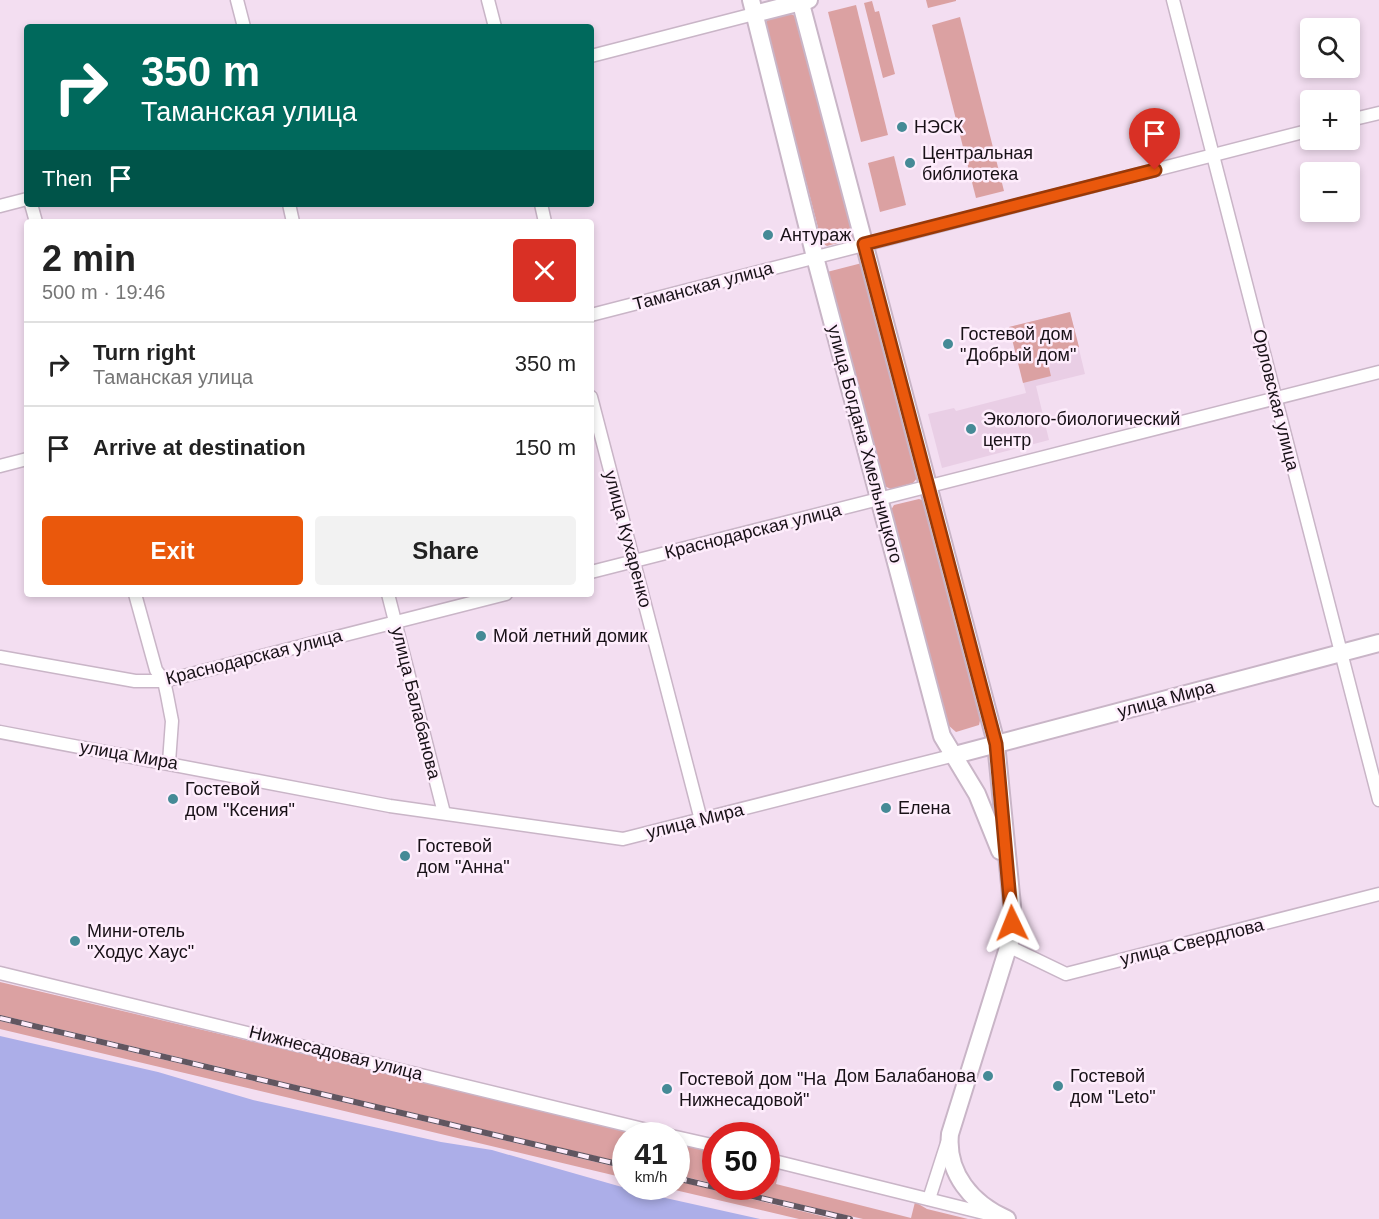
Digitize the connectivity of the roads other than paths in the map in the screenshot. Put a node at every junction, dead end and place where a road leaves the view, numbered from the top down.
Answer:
1 (237, 0) edge
2 (488, 0) edge
3 (1173, 0) edge
4 (803, 1) edge
5 (753, 7) edge
6 (243, 24) edge
7 (494, 24) edge
8 (594, 55) edge
9 (1379, 113) edge
10 (1360, 118) edge
11 (1300, 133) edge
12 (1213, 155) junction
13 (24, 200) edge
14 (0, 206) edge
15 (864, 244) junction
16 (814, 257) junction
17 (594, 314) edge
18 (1379, 372) edge
19 (1275, 398) junction
20 (594, 408) edge
21 (24, 460) edge
22 (0, 466) edge
23 (928, 487) junction
24 (881, 499) junction
25 (634, 561) junction
26 (594, 571) edge
27 (136, 597) edge
28 (389, 597) edge
29 (494, 597) edge
30 (395, 622) junction
31 (1379, 643) edge
32 (1341, 652) junction
33 (0, 657) edge
34 (164, 681) junction
35 (0, 732) edge
36 (996, 744) junction
37 (955, 755) junction
38 (169, 762) junction
39 (1379, 800) edge
40 (444, 813) junction
41 (700, 820) junction
42 (1009, 877) junction
43 (1379, 894) edge
44 (1010, 947) junction
45 (0, 973) edge
46 (614, 1122) edge
47 (950, 1134) junction
48 (780, 1162) edge
49 (929, 1199) junction
50 (1006, 1219) edge

1 - 6 street
2 - 7 street
3 - 12 street, Орловская улица
4 - 5 main road
4 - 15 main road, улица Богдана Хмельницкого
5 - 8 street
5 - 16 main road, улица Богдана Хмельницкого
9 - 10 street
11 - 12 street
12 - 15 street
12 - 19 street, Орловская улица
13 - 14 street
15 - 16 street, Таманская улица
15 - 23 main road, улица Богдана Хмельницкого
16 - 17 street, Таманская улица
16 - 24 main road, улица Богдана Хмельницкого
18 - 19 street
19 - 23 street
19 - 32 street, Орловская улица
20 - 25 street, улица Кухаренко
21 - 22 street
23 - 24 street, Краснодарская улица
23 - 36 main road, улица Богдана Хмельницкого
24 - 25 street, Краснодарская улица
24 - 37 main road, улица Богдана Хмельницкого
25 - 26 street, Краснодарская улица
25 - 41 street, улица Кухаренко
27 - 34 street
28 - 30 street, улица Балабанова
29 - 30 street, Краснодарская улица
30 - 34 street, Краснодарская улица
30 - 40 street, улица Балабанова
31 - 32 main road, улица Мира
32 - 36 main road, улица Мира
32 - 39 street, Орловская улица
33 - 34 street, Краснодарская улица
34 - 38 street
35 - 38 street, улица Мира
36 - 37 main road, улица Мира
36 - 42 main road, улица Богдана Хмельницкого
37 - 41 street, улица Мира
37 - 42 main road, улица Богдана Хмельницкого
38 - 40 street, улица Мира
40 - 41 street, улица Мира
42 - 44 main road, улица Богдана Хмельницкого
43 - 44 street, улица Свердлова
44 - 47 main road, улица Богдана Хмельницкого
45 - 46 street, Нижнесадовая улица
47 - 49 street
47 - 50 main road, улица Богдана Хмельницкого
48 - 49 street
49 - 50 street

